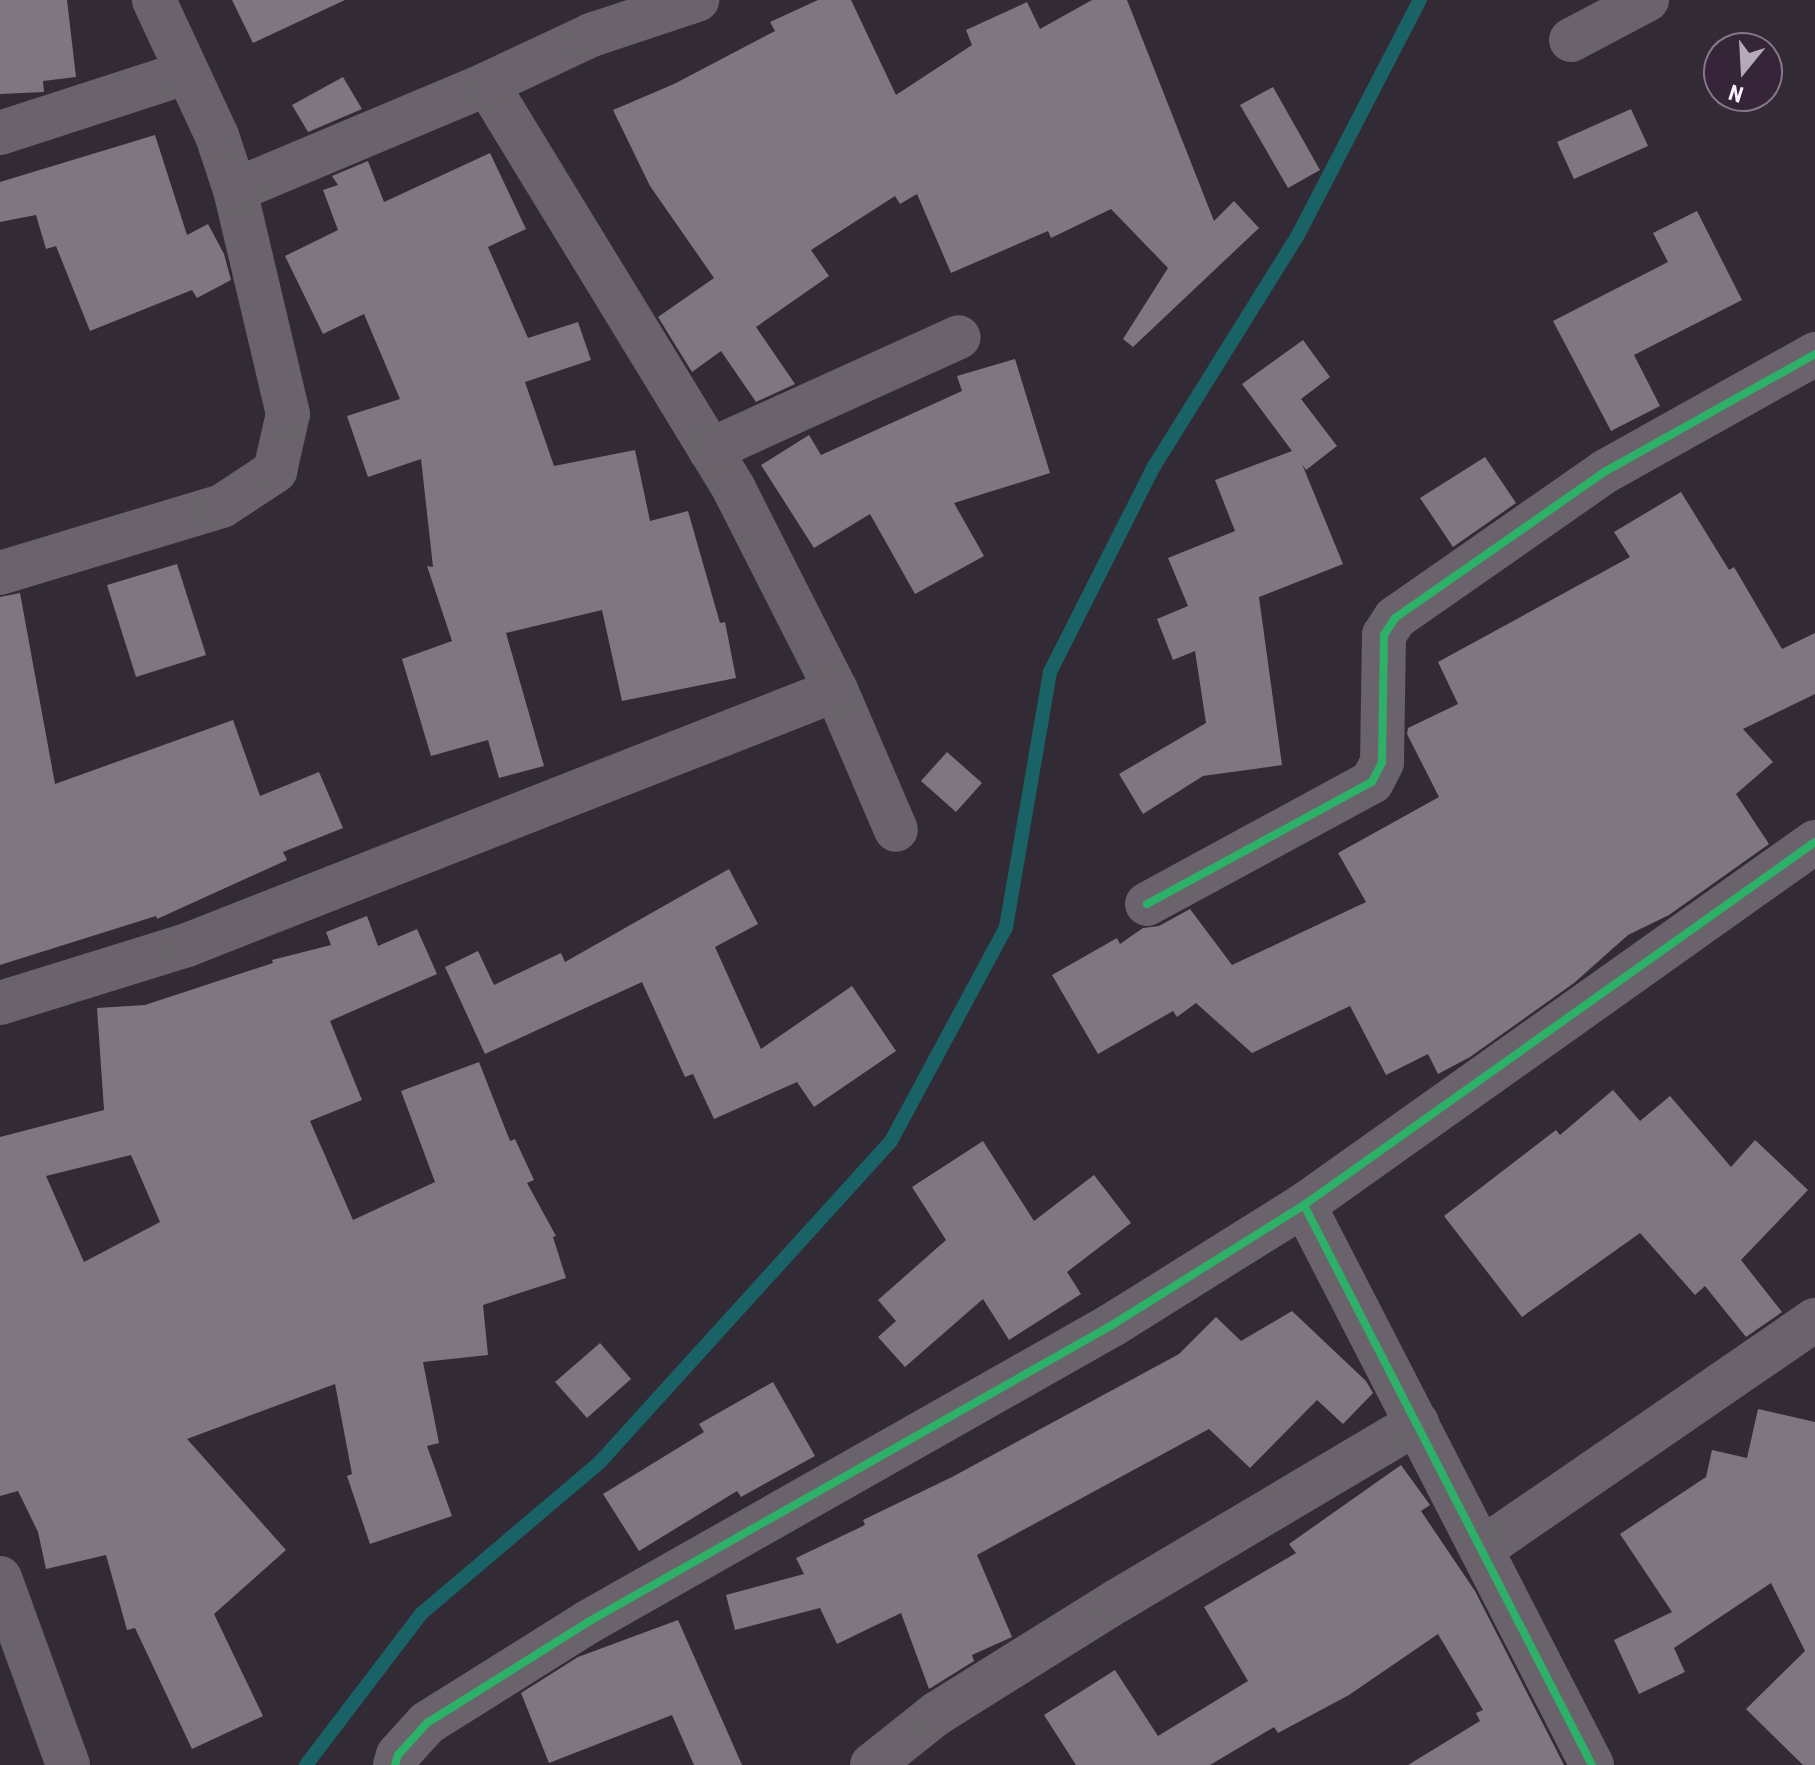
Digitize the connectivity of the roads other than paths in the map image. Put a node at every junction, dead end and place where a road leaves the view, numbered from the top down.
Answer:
1 (154, 0) edge
2 (697, 0) edge
3 (1647, 0) edge
4 (1571, 40) dead end
5 (185, 73) junction
6 (487, 84) junction
7 (0, 133) edge
8 (235, 190) junction
9 (959, 337) dead end
10 (1815, 354) edge
11 (710, 450) junction
12 (0, 573) edge
13 (836, 690) junction
14 (896, 830) dead end
15 (1815, 842) edge
16 (1147, 904) dead end
17 (0, 1003) edge
18 (1304, 1205) junction
19 (1815, 1320) edge
20 (1417, 1423) junction
21 (1483, 1548) junction
22 (0, 1578) edge
23 (68, 1765) edge
24 (395, 1765) edge
25 (872, 1765) edge
26 (1592, 1765) edge

1 - 5 street
2 - 6 street
3 - 4 street
5 - 7 street
5 - 8 street
6 - 8 street
6 - 11 street
8 - 12 street
9 - 11 street
10 - 16 street
11 - 13 street
13 - 14 street
13 - 17 street
15 - 18 street
18 - 20 street
18 - 24 street
19 - 21 street
20 - 21 street
20 - 25 street
21 - 26 street
22 - 23 street

